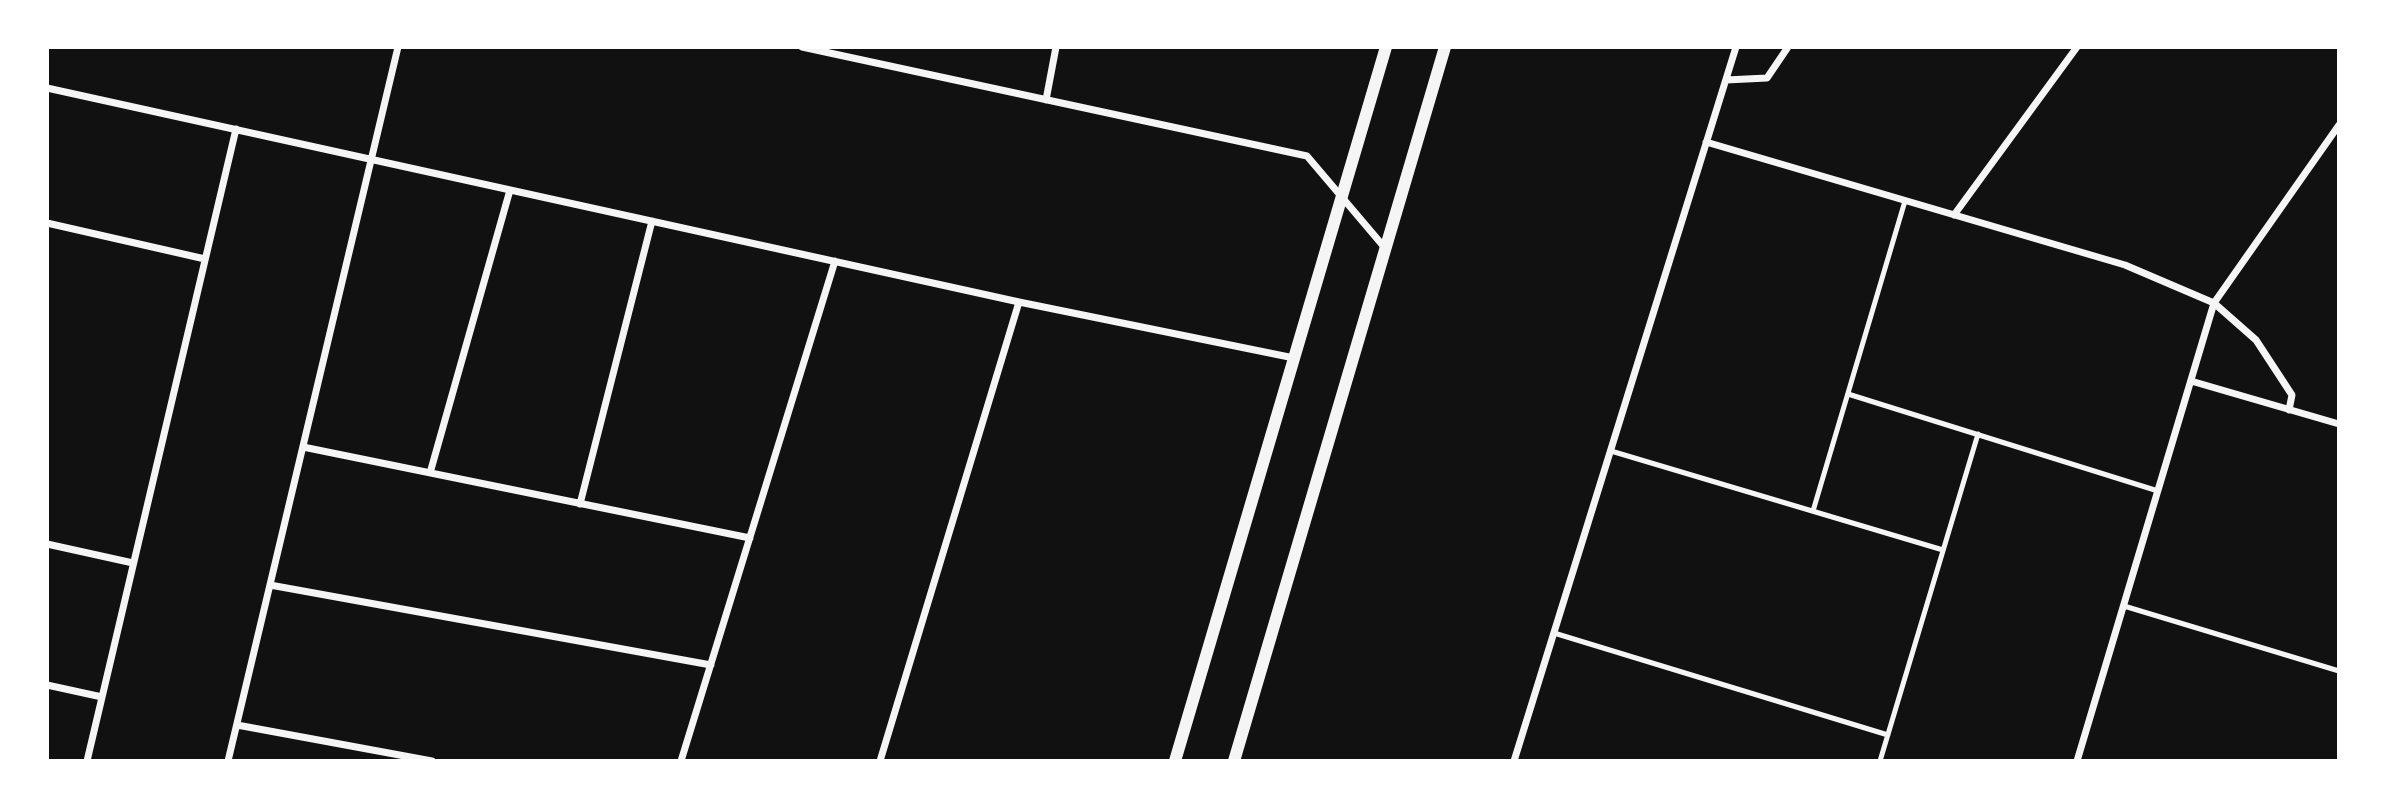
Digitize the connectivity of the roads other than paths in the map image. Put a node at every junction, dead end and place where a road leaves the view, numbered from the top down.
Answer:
1 (398, 47) edge
2 (802, 47) edge
3 (1056, 47) edge
4 (1386, 47) edge
5 (1445, 47) edge
6 (1736, 47) edge
7 (1788, 47) edge
8 (2076, 47) edge
9 (1726, 80) junction
10 (47, 88) edge
11 (1046, 100) junction
12 (2339, 125) edge
13 (236, 129) junction
14 (1706, 142) junction
15 (371, 159) junction
16 (510, 190) junction
17 (1342, 195) junction
18 (1905, 201) junction
19 (1954, 215) junction
20 (652, 221) junction
21 (47, 223) edge
22 (1385, 249) junction
23 (205, 259) junction
24 (835, 261) junction
25 (1020, 302) junction
26 (2214, 303) junction
27 (1294, 358) junction
28 (2191, 381) junction
29 (1848, 394) junction
30 (2288, 410) junction
31 (2339, 424) edge
32 (1978, 434) junction
33 (303, 447) junction
34 (1611, 451) junction
35 (430, 473) junction
36 (2158, 491) junction
37 (580, 504) junction
38 (1813, 511) junction
39 (750, 538) junction
40 (47, 544) edge
41 (1943, 550) junction
42 (133, 564) junction
43 (270, 585) junction
44 (2123, 606) junction
45 (1554, 633) junction
46 (711, 665) junction
47 (2339, 671) edge
48 (47, 685) edge
49 (102, 697) junction
50 (237, 725) junction
51 (1888, 735) junction
52 (87, 761) edge
53 (228, 761) edge
54 (432, 761) edge
55 (681, 761) edge
56 (880, 761) edge
57 (1175, 761) edge
58 (1234, 761) edge
59 (1514, 761) edge
60 (1880, 761) edge
61 (2077, 761) edge

1 - 15 street
2 - 11 street
3 - 11 street
4 - 17 street
5 - 22 street
6 - 9 street
7 - 9 street
8 - 19 street
9 - 14 street
10 - 13 street
11 - 17 street
12 - 26 street
13 - 15 street
13 - 23 street
14 - 18 street
14 - 34 street
15 - 16 street
15 - 33 street
16 - 20 street
16 - 35 street
17 - 22 street
17 - 27 street
18 - 19 street
18 - 29 lane
19 - 26 street
20 - 24 street
20 - 37 street
21 - 23 street
22 - 58 street
23 - 42 street
24 - 25 street
24 - 39 street
25 - 27 street
25 - 56 street
26 - 28 street
26 - 30 street
27 - 57 street
28 - 30 street
28 - 36 street
29 - 32 lane
29 - 38 lane
30 - 31 street
32 - 36 lane
32 - 41 lane
33 - 35 street
33 - 43 street
34 - 38 lane
34 - 45 street
35 - 37 street
36 - 44 street
37 - 39 street
38 - 41 lane
39 - 46 street
40 - 42 street
41 - 51 lane
42 - 49 street
43 - 46 street
43 - 50 street
44 - 47 lane
44 - 61 street
45 - 51 lane
45 - 59 street
46 - 55 street
48 - 49 street
49 - 52 street
50 - 53 street
50 - 54 street
51 - 60 lane

